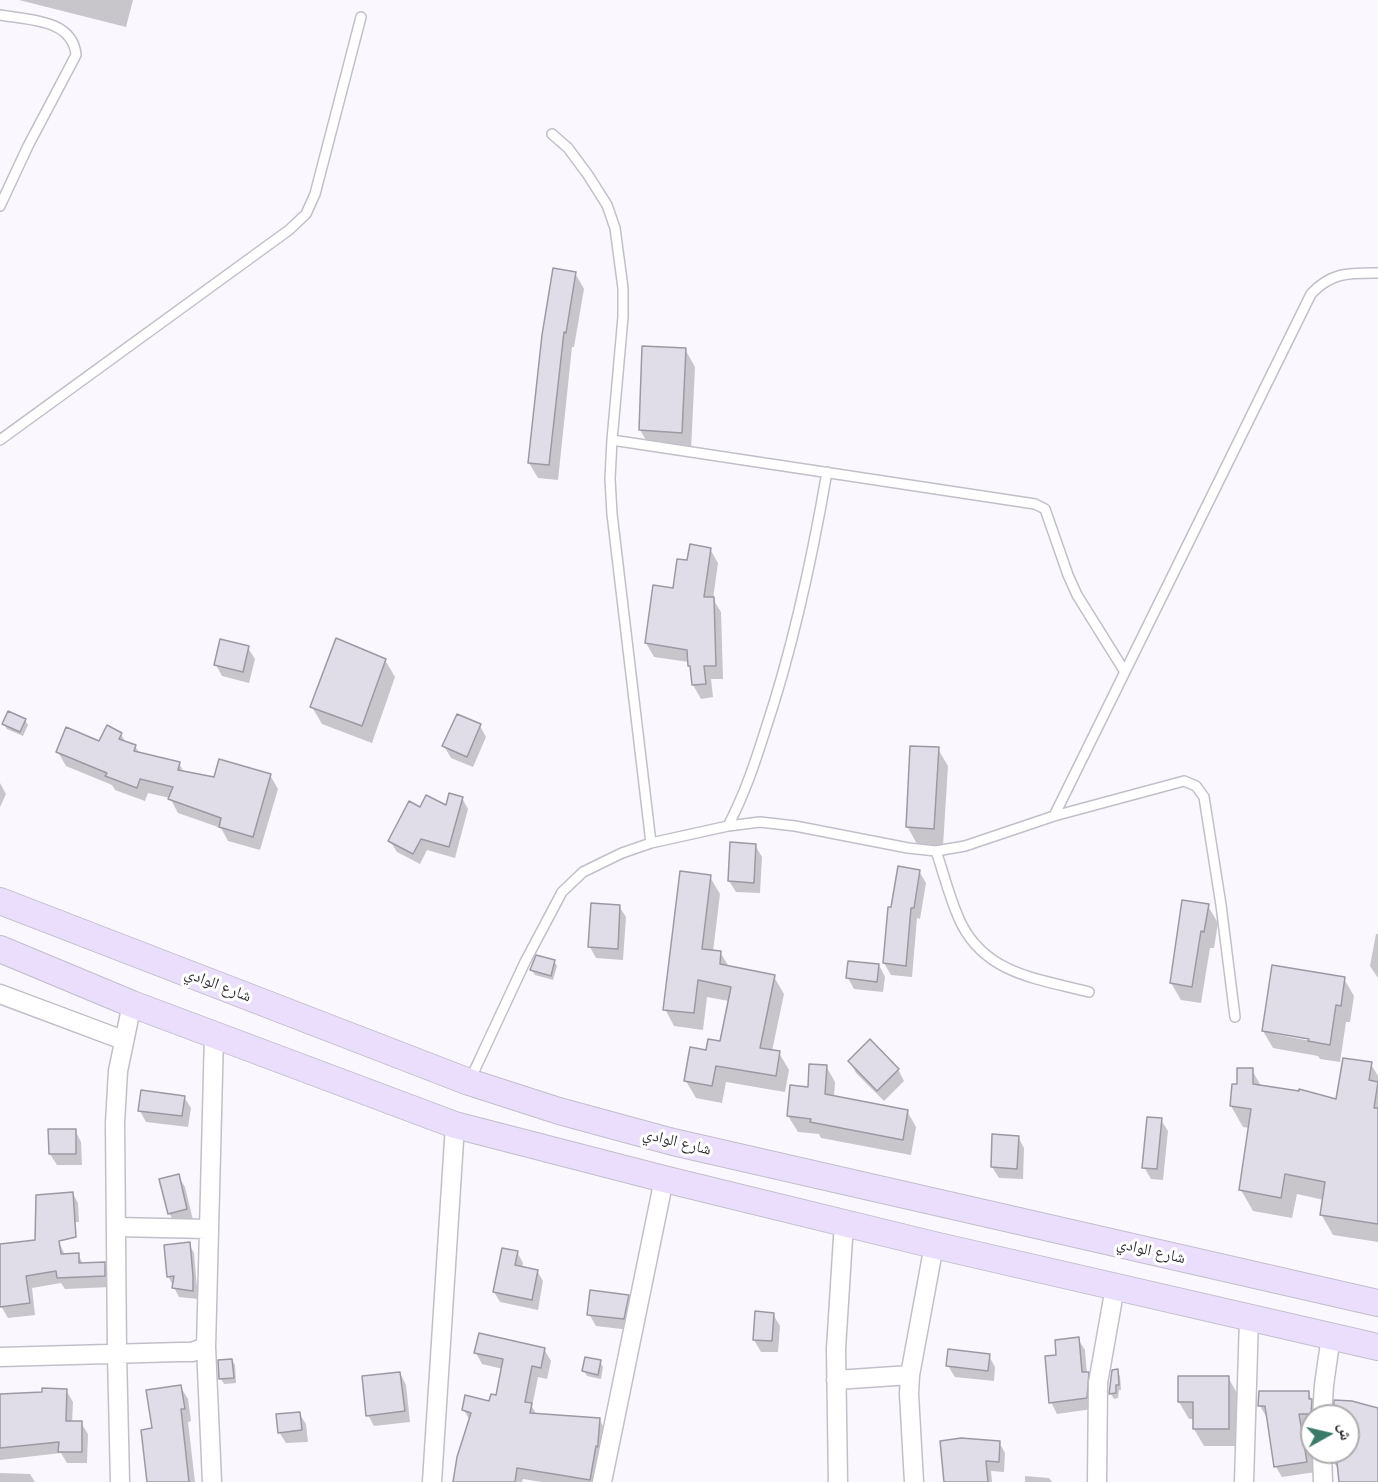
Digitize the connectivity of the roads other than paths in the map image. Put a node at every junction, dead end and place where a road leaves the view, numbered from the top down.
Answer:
1 (0, 15) edge
2 (361, 17) dead end
3 (552, 134) dead end
4 (0, 206) edge
5 (1378, 273) edge
6 (0, 440) edge
7 (612, 440) junction
8 (827, 471) junction
9 (1125, 672) junction
10 (1054, 816) junction
11 (728, 826) junction
12 (651, 843) junction
13 (936, 851) junction
14 (0, 901) edge
15 (0, 949) edge
16 (1089, 992) dead end
17 (0, 994) edge
18 (132, 1004) junction
19 (1235, 1017) dead end
20 (213, 1035) junction
21 (123, 1040) junction
22 (469, 1082) junction
23 (455, 1125) junction
24 (664, 1179) junction
25 (844, 1222) junction
26 (116, 1227) junction
27 (208, 1229) junction
28 (934, 1245) junction
29 (1115, 1287) junction
30 (1378, 1303) edge
31 (1249, 1318) junction
32 (1332, 1336) junction
33 (206, 1347) junction
34 (1378, 1347) edge
35 (117, 1353) junction
36 (0, 1357) edge
37 (910, 1375) junction
38 (836, 1380) junction
39 (1323, 1404) edge
40 (1322, 1464) edge
41 (120, 1482) edge
42 (212, 1482) edge
43 (432, 1482) edge
44 (602, 1482) edge
45 (838, 1482) edge
46 (914, 1482) edge
47 (1097, 1482) edge
48 (1244, 1482) edge
49 (1323, 1482) edge

1 - 4 lane
2 - 6 lane
3 - 7 lane
5 - 9 lane
7 - 8 lane
7 - 12 lane
8 - 9 lane
8 - 11 lane
9 - 10 lane
10 - 13 lane
10 - 19 lane
11 - 12 lane
11 - 13 lane
12 - 22 lane
13 - 16 lane
14 - 22 main road, شارع الوادي
15 - 18 main road
17 - 21 street
18 - 20 main road
18 - 21 street
20 - 23 main road
20 - 27 street
21 - 26 street
22 - 30 main road, شارع الوادي
23 - 24 main road
23 - 43 street
24 - 25 main road
24 - 44 street
25 - 28 main road
25 - 38 street
26 - 27 street
26 - 35 street
27 - 33 street
28 - 29 main road
28 - 37 street
29 - 31 main road
29 - 47 street
31 - 32 main road
31 - 48 street
32 - 34 main road
32 - 39 street
33 - 35 street
33 - 42 street
35 - 36 street
35 - 41 street
37 - 38 street
37 - 46 street
38 - 45 street
40 - 49 street

